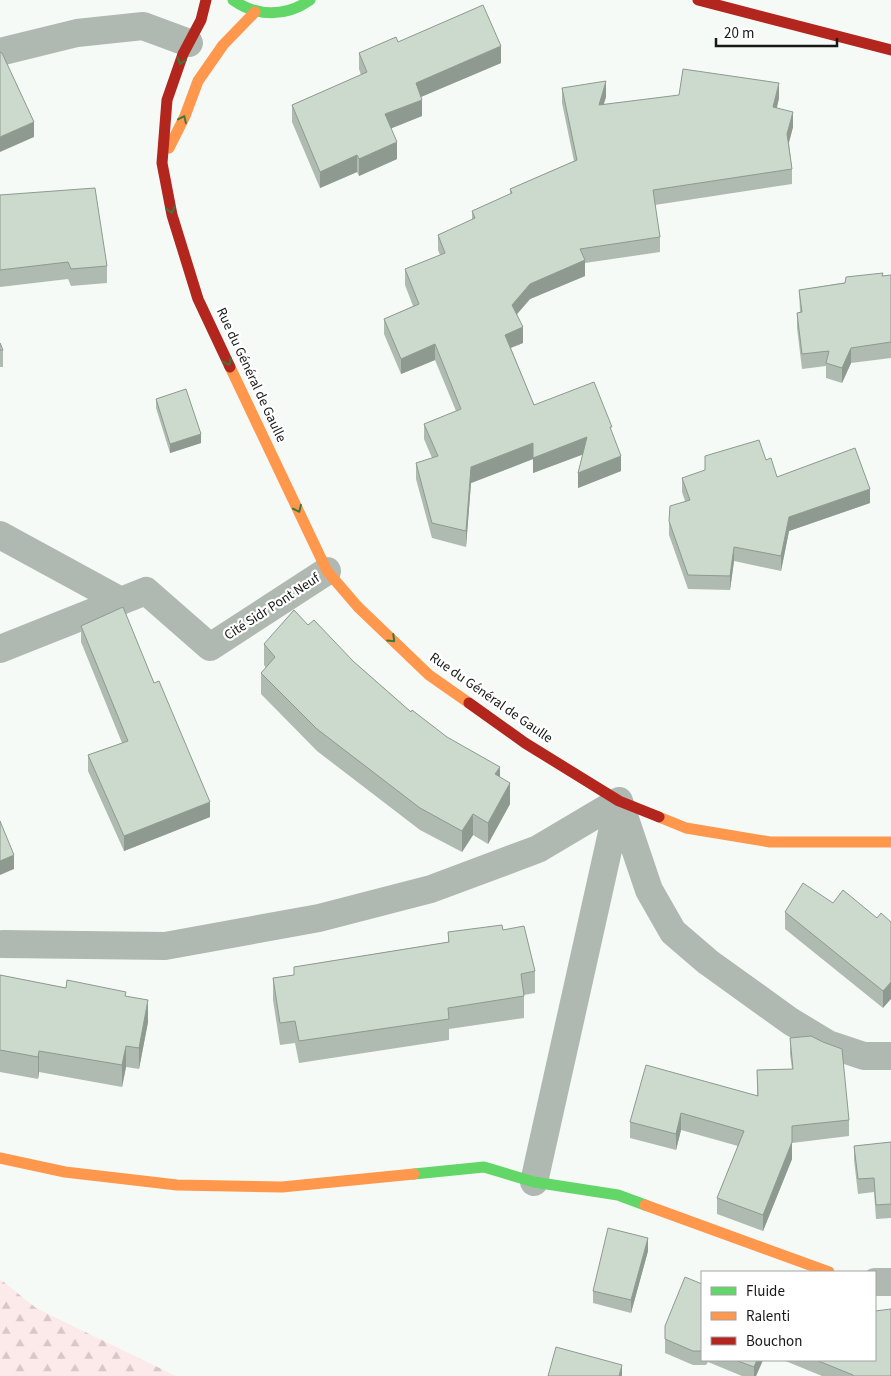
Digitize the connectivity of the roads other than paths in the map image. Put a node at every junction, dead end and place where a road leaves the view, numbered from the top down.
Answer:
1 (206, 0) edge
2 (233, 0) edge
3 (310, 0) edge
4 (698, 0) edge
5 (255, 12) junction
6 (189, 43) junction
7 (891, 50) edge
8 (0, 52) edge
9 (162, 163) junction
10 (0, 535) edge
11 (327, 571) junction
12 (121, 601) junction
13 (0, 649) edge
14 (619, 801) junction
15 (891, 842) edge
16 (3, 944) dead end
17 (891, 1056) edge
18 (0, 1158) edge
19 (534, 1182) junction
20 (826, 1271) edge
21 (876, 1282) edge
22 (891, 1282) edge

1 - 6 main road, Rue du Général de Gaulle
2 - 5 main road
3 - 5 main road
4 - 7 main road
9 -> 5 main road
6 - 8 street
6 -> 9 main road, Rue du Général de Gaulle
9 -> 11 main road, Rue du Général de Gaulle
10 - 12 street
11 - 12 street, Cité Sidr Pont Neuf
11 -> 14 main road, Rue du Général de Gaulle
12 - 13 street, Cité Sidr Pont Neuf
14 - 15 main road, Rue du Général de Gaulle
14 - 16 street
14 - 17 street
14 - 19 street
18 - 19 main road
19 - 20 main road
21 - 22 street

